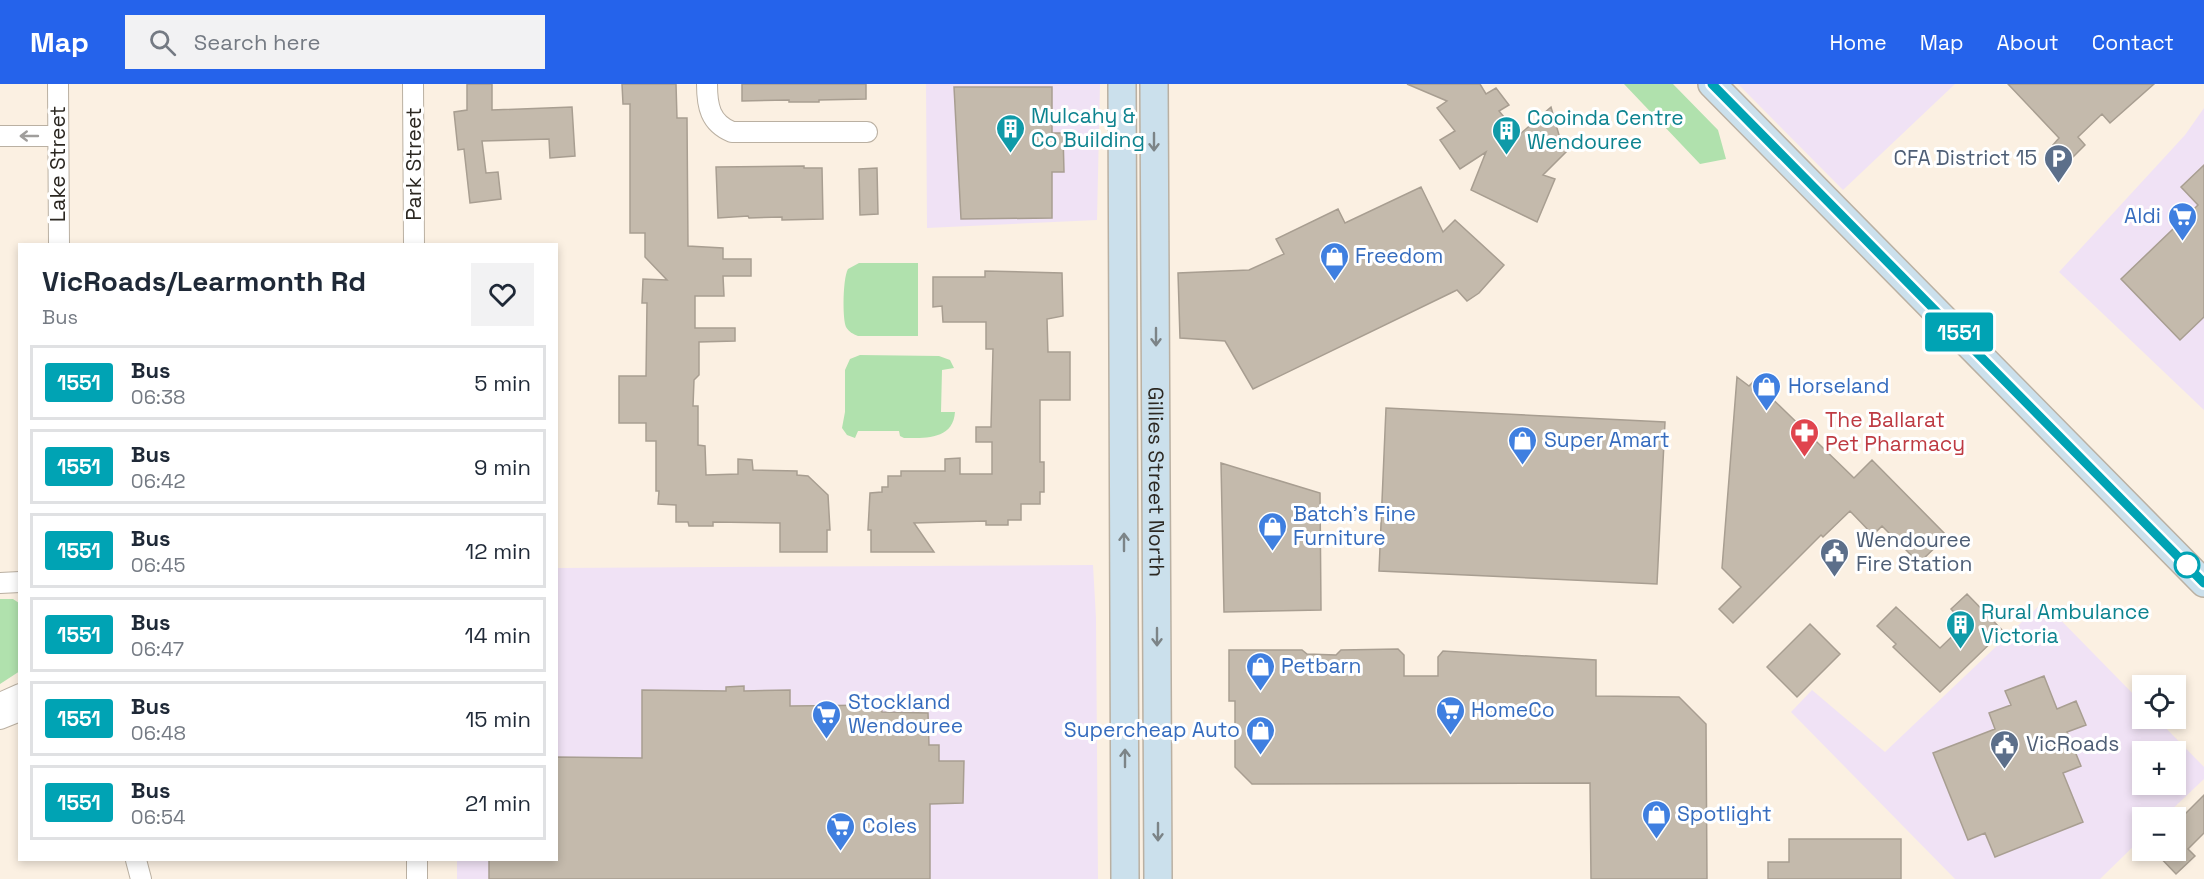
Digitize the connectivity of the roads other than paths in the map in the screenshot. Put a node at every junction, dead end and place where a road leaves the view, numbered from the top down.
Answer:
1 (58, 84) edge
2 (413, 84) edge
3 (707, 84) edge
4 (1122, 84) edge
5 (1154, 84) edge
6 (1712, 84) edge
7 (1738, 84) edge
8 (1771, 130) junction
9 (867, 132) dead end
10 (0, 136) edge
11 (58, 136) junction
12 (1824, 182) junction
13 (59, 243) edge
14 (414, 243) edge
15 (2204, 560) edge
16 (0, 582) edge
17 (18, 582) edge
18 (2204, 583) edge
19 (1124, 589) junction
20 (1157, 589) junction
21 (18, 695) edge
22 (0, 704) edge
23 (18, 712) edge
24 (0, 719) edge
25 (136, 861) edge
26 (417, 861) edge
27 (141, 879) edge
28 (417, 879) edge
29 (1125, 879) edge
30 (1158, 879) edge

1 - 11 street, Lake Street
2 - 14 street, Park Street
3 - 9 street
19 -> 4 main road, Gillies Street North
5 -> 20 main road, Gillies Street North
6 - 8 main road
7 - 8 main road
8 - 12 main road
11 -> 10 street
11 - 13 street, Lake Street
12 - 15 main road
12 - 18 main road
16 - 17 street
19 - 20 main road
29 -> 19 main road, Gillies Street North
20 -> 30 main road, Gillies Street North
21 - 22 street
23 - 24 street
25 - 27 street
26 - 28 street

